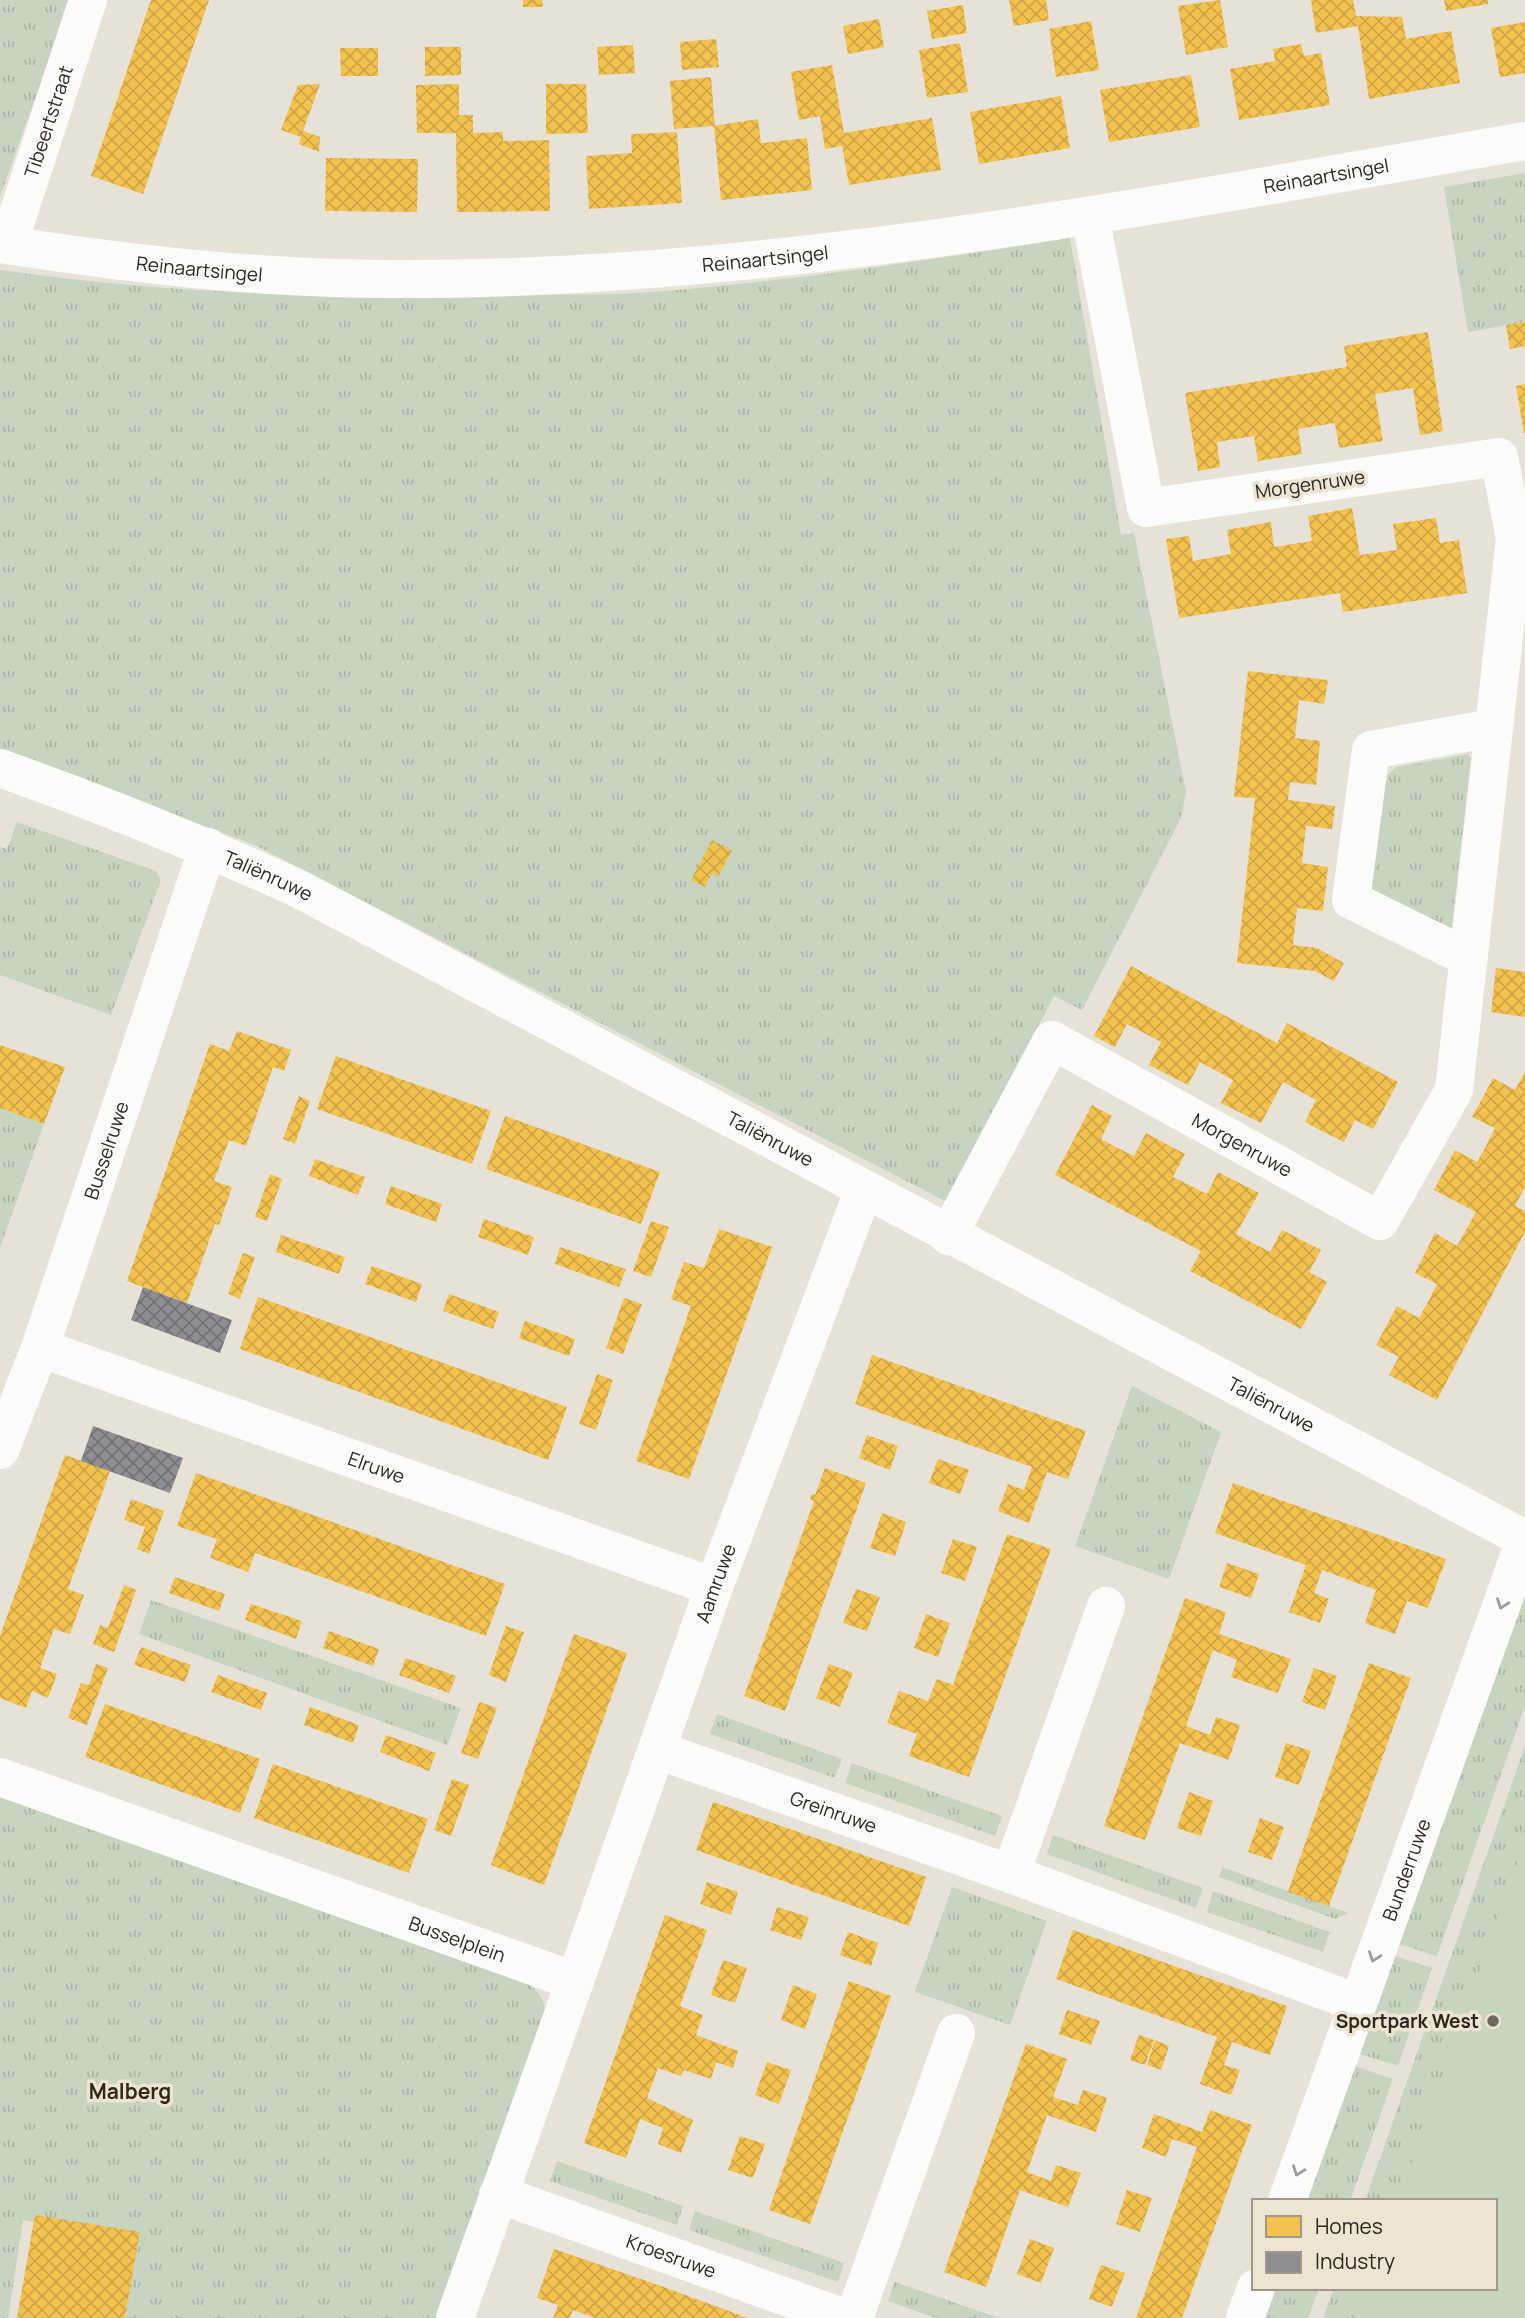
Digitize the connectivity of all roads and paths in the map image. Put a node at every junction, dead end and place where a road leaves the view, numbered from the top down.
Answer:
1 (88, 0) edge
2 (1525, 141) edge
3 (1090, 215) junction
4 (4, 245) edge
5 (1492, 728) junction
6 (0, 768) edge
7 (208, 847) junction
8 (1469, 958) junction
9 (864, 1189) junction
10 (948, 1236) junction
11 (40, 1348) junction
12 (0, 1450) edge
13 (1525, 1540) edge
14 (714, 1587) junction
15 (1106, 1606) dead end
16 (657, 1750) junction
17 (0, 1777) edge
18 (1011, 1874) junction
19 (575, 1981) junction
20 (1357, 2003) junction
21 (956, 2033) dead end
22 (498, 2194) junction
23 (1288, 2199) edge
24 (1255, 2290) edge
25 (455, 2318) edge
26 (845, 2318) edge
27 (854, 2318) edge
28 (1245, 2318) edge

1 - 4 street, Tibeertstraat
2 - 3 street, Reinaartsingel
3 - 4 street, Reinaartsingel
3 - 5 street, Morgenruwe
5 - 8 street, Morgenruwe
5 - 8 street
6 - 7 street, Taliënruwe
7 - 9 street, Taliënruwe
7 - 11 street, Busselruwe
8 - 10 street, Morgenruwe
9 - 10 street, Taliënruwe
9 - 14 street, Aamruwe
10 - 13 street, Taliënruwe
11 - 12 street, Busselruwe
11 - 14 street, Elruwe
13 -> 20 street, Bunderruwe
14 - 16 street, Aamruwe
15 - 18 street
16 - 18 street, Greinruwe
16 - 19 street, Aamruwe
17 - 19 street, Busselplein
18 - 20 street, Greinruwe
19 - 22 street
20 -> 23 street, Bunderruwe
21 - 27 street
22 - 25 street
22 - 26 street, Kroesruwe
24 - 28 street

